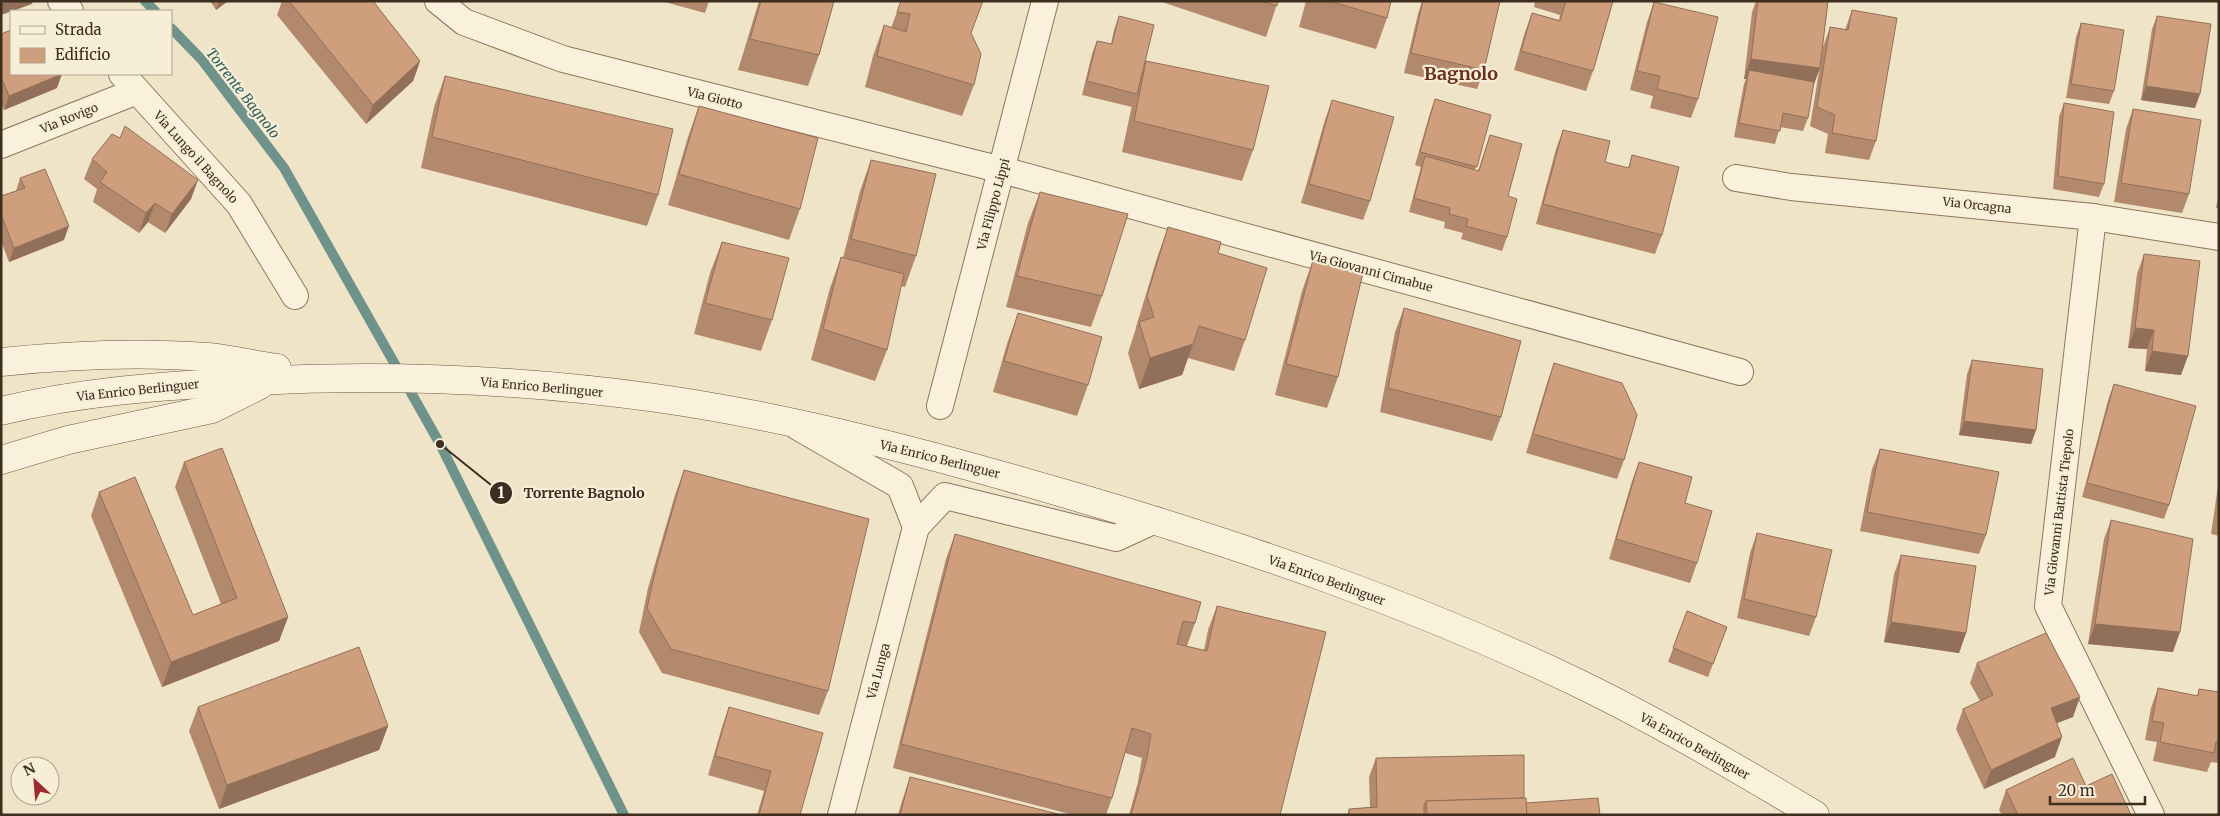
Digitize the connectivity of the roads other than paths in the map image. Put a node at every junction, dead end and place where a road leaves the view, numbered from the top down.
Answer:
1 (438, 1) edge
2 (1045, 1) edge
3 (467, 12) edge
4 (129, 82) edge
5 (1, 145) edge
6 (1002, 170) junction
7 (1736, 178) dead end
8 (2093, 217) junction
9 (2219, 237) edge
10 (295, 296) dead end
11 (1, 362) edge
12 (1740, 372) dead end
13 (335, 378) junction
14 (271, 380) junction
15 (940, 406) dead end
16 (1, 411) edge
17 (790, 423) junction
18 (1, 460) edge
19 (1155, 520) junction
20 (916, 527) junction
21 (841, 815) edge
22 (1815, 815) edge
23 (2151, 815) edge

1 - 3 street, Via Giotto
2 - 6 street, Via Filippo Lippi
3 - 6 street, Via Giotto
4 - 5 street, Via Rovigo
4 - 10 street, Via Lungo il Bagnolo
6 - 12 street, Via Giovanni Cimabue
6 - 15 street, Via Filippo Lippi
7 - 8 street, Via Orcagna
8 - 9 street, Via Orcagna
8 - 23 street, Via Giovanni Battista Tiepolo
11 - 13 main road
13 - 14 main road, Via Enrico Berlinguer
13 - 17 main road, Via Enrico Berlinguer
14 - 16 main road, Via Enrico Berlinguer
14 - 18 main road
17 - 19 main road, Via Enrico Berlinguer
17 - 20 street
19 - 20 street
19 - 22 main road, Via Enrico Berlinguer
20 - 21 street, Via Lunga

